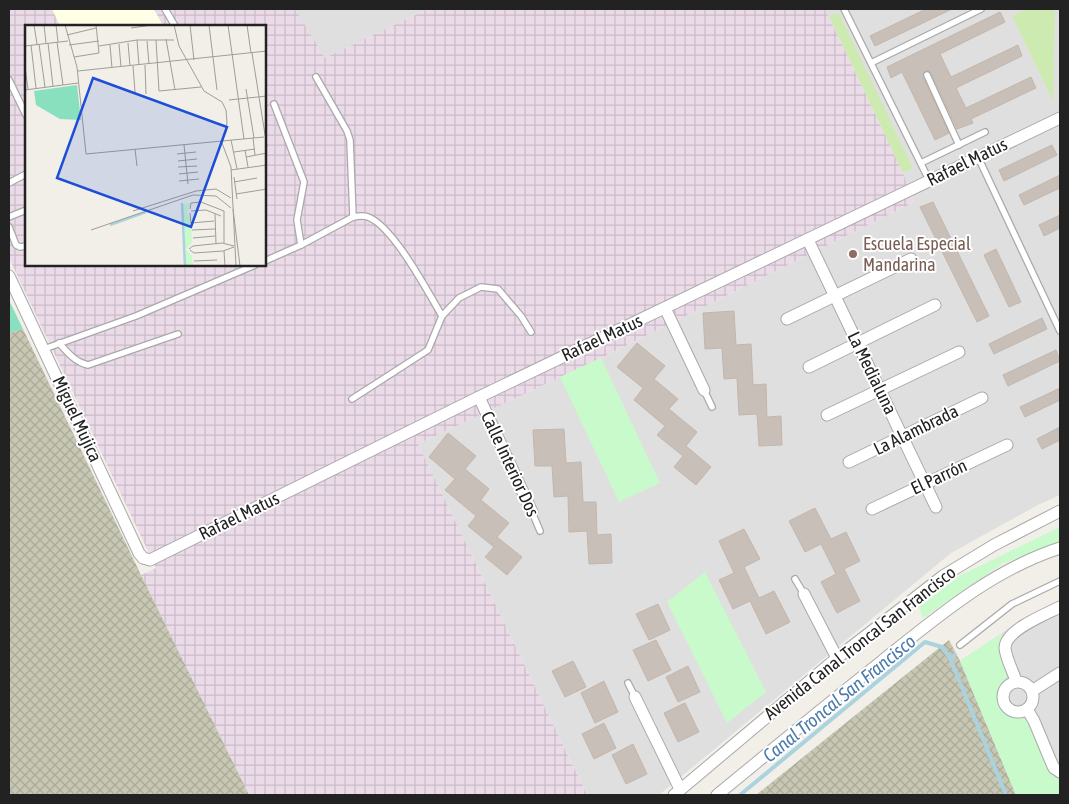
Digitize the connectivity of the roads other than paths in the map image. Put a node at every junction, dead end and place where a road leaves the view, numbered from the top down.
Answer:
1 (165, 9) edge
2 (844, 9) edge
3 (981, 9) edge
4 (174, 25) edge
5 (871, 63) junction
6 (927, 75) dead end
7 (316, 77) dead end
8 (9, 80) edge
9 (274, 104) dead end
10 (25, 113) edge
11 (1060, 118) edge
12 (985, 132) dead end
13 (959, 145) junction
14 (977, 157) junction
15 (921, 163) junction
16 (25, 175) edge
17 (929, 180) junction
18 (9, 183) edge
19 (25, 210) edge
20 (353, 216) junction
21 (9, 217) edge
22 (9, 227) edge
23 (808, 240) junction
24 (301, 245) junction
25 (25, 246) edge
26 (911, 259) dead end
27 (266, 261) edge
28 (253, 266) edge
29 (9, 276) edge
30 (835, 295) junction
31 (935, 305) dead end
32 (665, 308) junction
33 (442, 316) junction
34 (787, 318) dead end
35 (1060, 331) edge
36 (531, 332) dead end
37 (178, 334) dead end
38 (858, 343) junction
39 (59, 344) junction
40 (44, 349) junction
41 (959, 352) dead end
42 (809, 367) dead end
43 (704, 390) joint
44 (880, 390) junction
45 (479, 397) junction
46 (982, 398) dead end
47 (352, 399) dead end
48 (712, 408) dead end
49 (827, 415) dead end
50 (903, 436) junction
51 (1007, 445) dead end
52 (849, 462) dead end
53 (925, 484) junction
54 (936, 507) dead end
55 (872, 509) dead end
56 (1060, 511) edge
57 (532, 512) joint
58 (540, 531) dead end
59 (1060, 548) edge
60 (146, 559) joint
61 (795, 579) dead end
62 (1060, 581) edge
63 (804, 594) joint
64 (1060, 607) edge
65 (960, 644) dead end
66 (837, 658) junction
67 (1060, 674) edge
68 (1016, 681) junction
69 (628, 683) dead end
70 (1032, 691) junction
71 (635, 697) joint
72 (1028, 709) junction
73 (1060, 772) edge
74 (677, 792) edge
75 (717, 795) edge

1 - 4 lane
2 - 5 lane
3 - 5 lane
5 - 15 lane
6 - 13 lane
7 - 20 lane
8 - 10 lane
9 - 24 lane
11 - 14 street, Rafael Matus
12 - 13 lane
13 - 15 lane
14 - 17 street, Rafael Matus
14 - 35 lane
15 - 17 lane
16 - 18 lane
17 - 23 street, Rafael Matus
19 - 21 lane
20 - 24 lane
20 - 33 lane
22 - 25 lane
23 - 30 street, La Medialuna
23 - 32 street, Rafael Matus
24 - 27 lane
26 - 30 street
28 - 39 lane
29 - 40 street, Miguel Mujica
30 - 34 street
30 - 38 street, La Medialuna
31 - 38 street
32 - 43 street
32 - 45 street, Rafael Matus
33 - 36 lane
33 - 47 lane
37 - 39 lane
38 - 42 street
38 - 44 street, La Medialuna
39 - 40 lane
40 - 60 street, Miguel Mujica
41 - 44 street
43 - 48 lane
44 - 49 street
44 - 50 street, La Medialuna
45 - 57 street, Calle Interior Dos
45 - 60 street, Rafael Matus
46 - 50 street, La Alambrada
50 - 52 street, La Alambrada
50 - 53 street, La Medialuna
51 - 53 street, El Parrón
53 - 54 street, La Medialuna
53 - 55 street, El Parrón
56 - 66 street, Avenida Canal Troncal San Francisco
57 - 58 lane, Calle Interior Dos
59 - 75 street, Avenida Canal Troncal San Francisco
61 - 63 lane
62 - 65 lane
63 - 66 street
64 - 68 street
66 - 74 street, Avenida Canal Troncal San Francisco
67 - 70 street
68 - 70 street
68 - 72 street
69 - 71 lane
70 - 72 street
71 - 74 street
72 - 73 street

